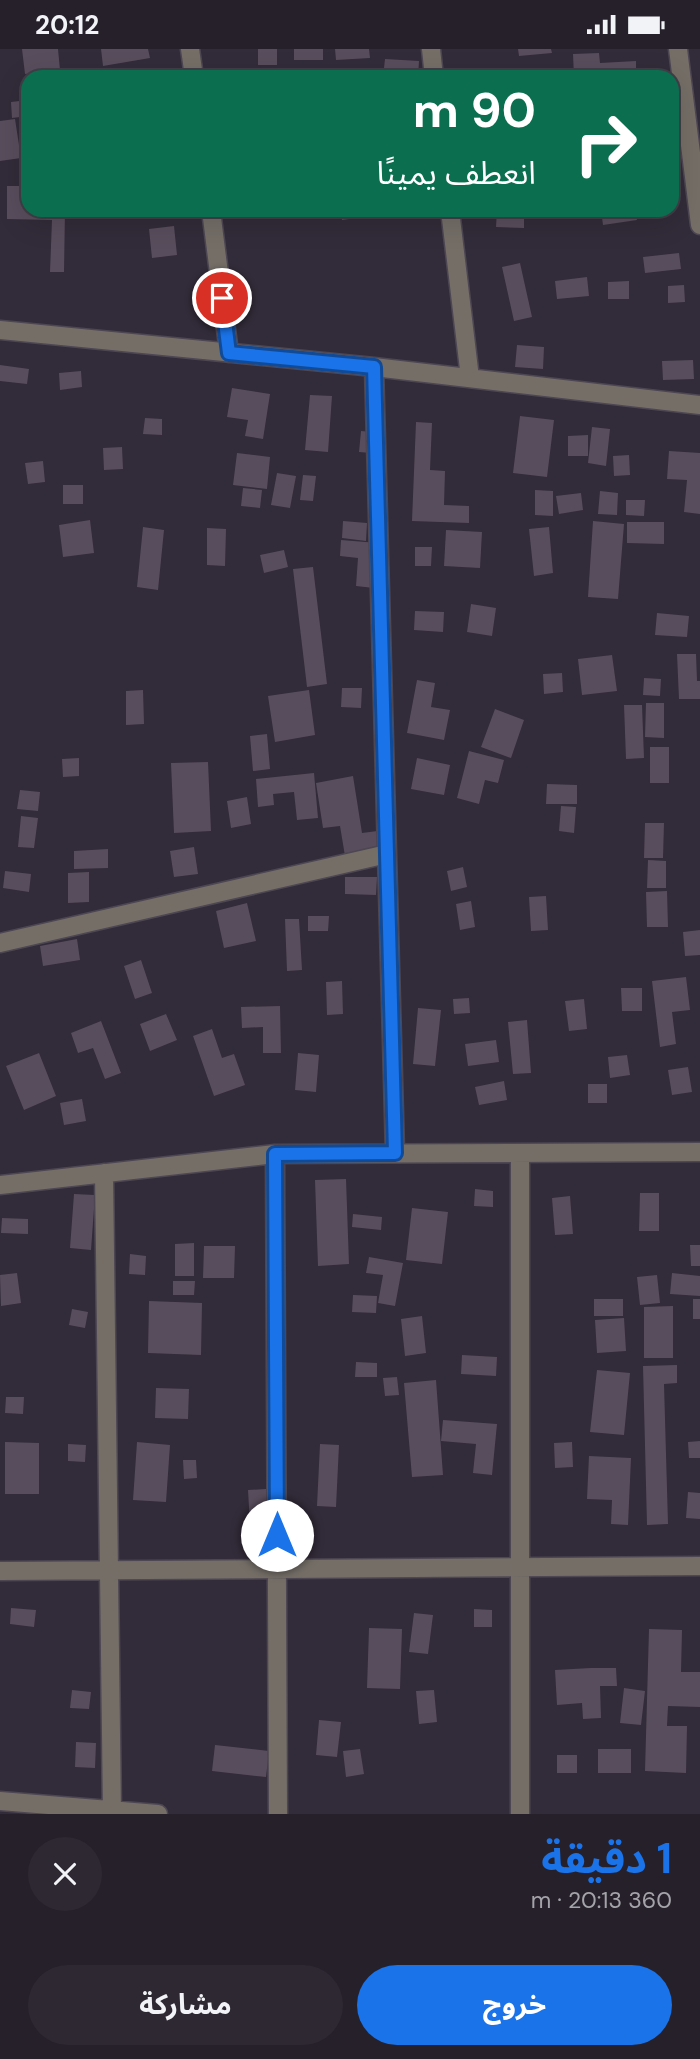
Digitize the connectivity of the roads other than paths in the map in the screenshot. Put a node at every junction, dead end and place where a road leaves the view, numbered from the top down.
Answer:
1 (190, 49) edge
2 (431, 49) edge
3 (678, 49) edge
4 (193, 70) edge
5 (434, 70) edge
6 (694, 128) edge
7 (212, 217) edge
8 (451, 217) edge
9 (700, 225) edge
10 (0, 330) edge
11 (229, 353) junction
12 (374, 367) junction
13 (470, 378) junction
14 (700, 405) edge
15 (387, 854) junction
16 (0, 943) edge
17 (700, 1152) edge
18 (395, 1153) junction
19 (520, 1153) junction
20 (275, 1154) junction
21 (104, 1173) junction
22 (0, 1185) edge
23 (700, 1566) edge
24 (519, 1568) junction
25 (278, 1569) junction
26 (109, 1570) junction
27 (0, 1571) edge
28 (0, 1801) edge
29 (112, 1812) edge
30 (158, 1814) edge
31 (278, 1814) edge
32 (520, 1814) edge

1 - 4 street
2 - 5 street
3 - 6 street
6 - 9 street
7 - 11 street
8 - 13 street
10 - 11 street
11 - 12 street
12 - 13 street
12 - 15 street
13 - 14 street
15 - 16 street
15 - 18 street
17 - 19 street
18 - 19 street
18 - 20 street
19 - 24 street
20 - 21 street
20 - 25 street
21 - 22 street
21 - 26 street
23 - 24 street
24 - 25 street
24 - 32 street
25 - 26 street
25 - 31 street
26 - 27 street
26 - 29 street
28 - 29 street
29 - 30 street

